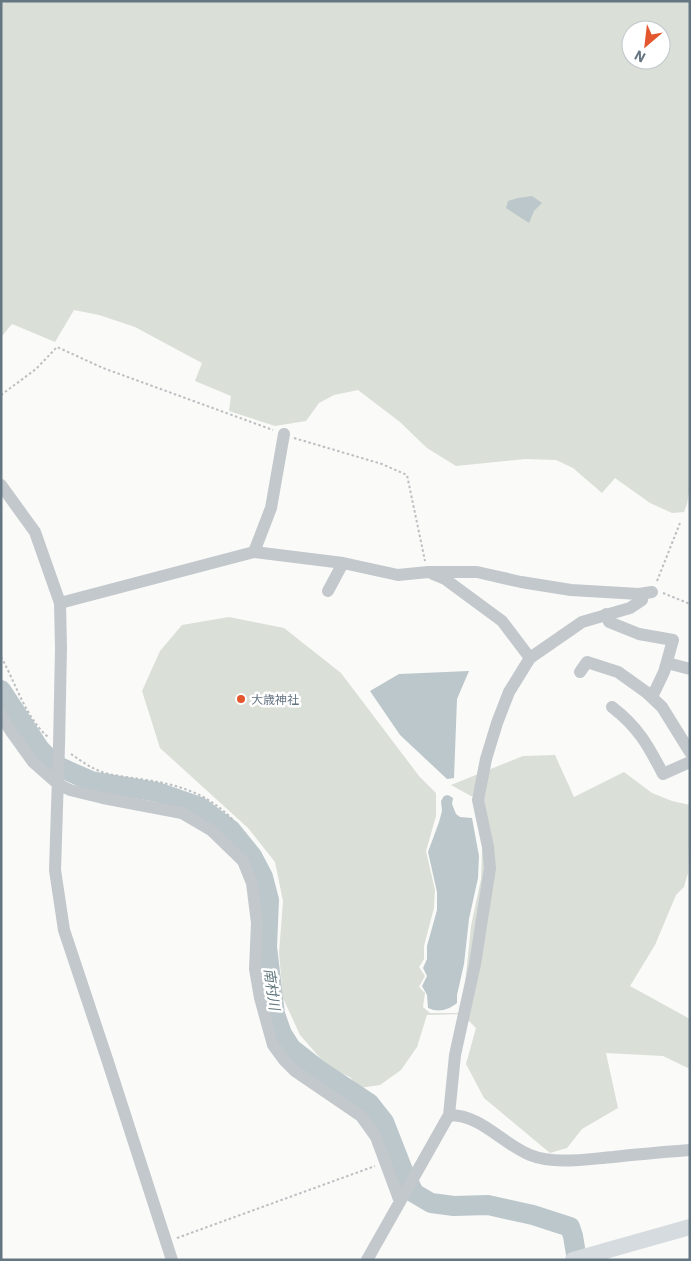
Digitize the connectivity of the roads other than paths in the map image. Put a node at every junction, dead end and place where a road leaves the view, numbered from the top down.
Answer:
1 (284, 434) road end
2 (1, 485) edge
3 (254, 552) junction
4 (343, 562) junction
5 (428, 572) junction
6 (328, 591) dead end
7 (60, 603) junction
8 (606, 614) junction
9 (530, 658) junction
10 (667, 663) junction
11 (690, 669) edge
12 (580, 672) dead end
13 (652, 697) junction
14 (612, 707) dead end
15 (1, 715) edge
16 (690, 752) edge
17 (690, 762) edge
18 (58, 784) junction
19 (449, 1115) junction
20 (690, 1150) edge
21 (400, 1202) junction
22 (690, 1227) edge
23 (577, 1259) edge
24 (172, 1260) edge
25 (366, 1260) edge

1 - 3 street
2 - 7 street
3 - 4 street
3 - 7 street
4 - 5 street
4 - 6 street
5 - 8 street
5 - 9 street
7 - 18 street
8 - 9 street
8 - 10 street
9 - 19 street
10 - 11 street
10 - 13 street
12 - 13 street
13 - 16 street
14 - 17 street
15 - 18 street
18 - 21 street
18 - 24 street
19 - 20 street
19 - 21 street
21 - 25 street
22 - 23 main road

